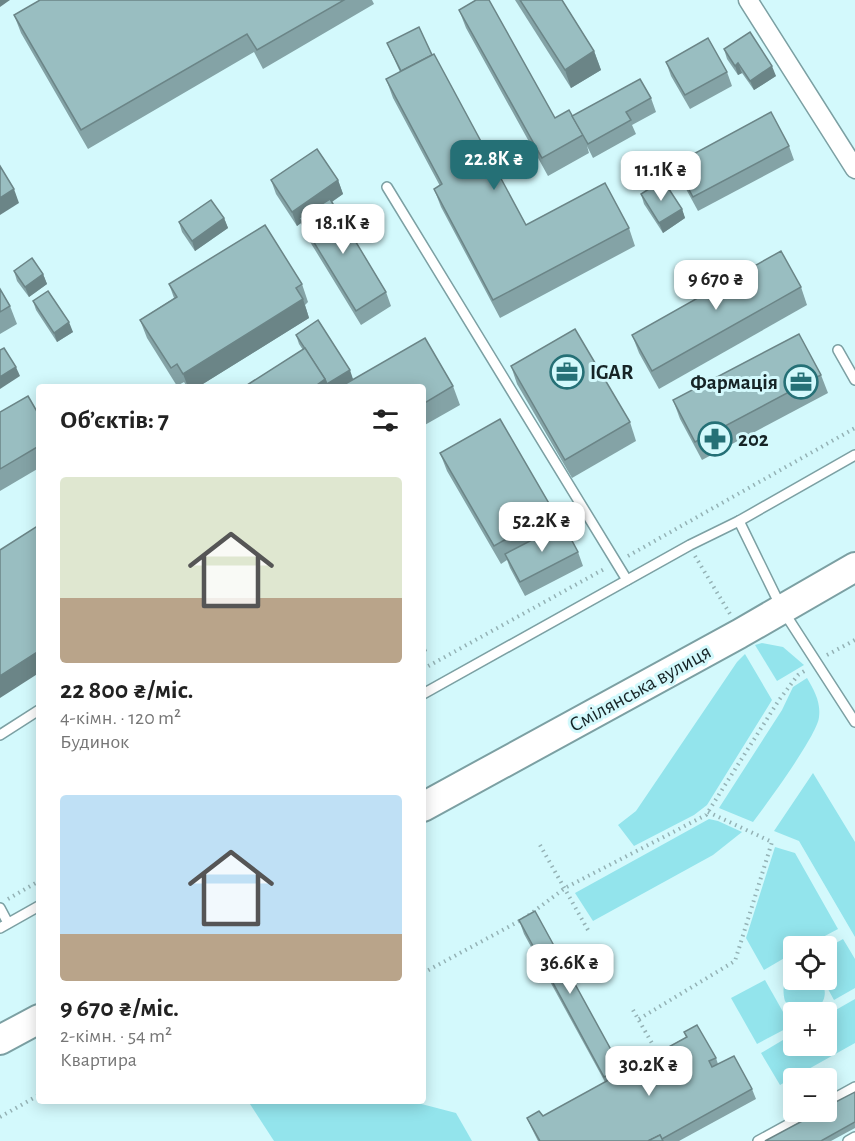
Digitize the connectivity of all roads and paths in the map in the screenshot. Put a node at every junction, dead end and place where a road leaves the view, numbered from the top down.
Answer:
1 (748, 0) edge
2 (855, 169) edge
3 (387, 187) dead end
4 (838, 350) dead end
5 (855, 380) edge
6 (855, 428) edge
7 (855, 455) edge
8 (739, 521) junction
9 (690, 544) junction
10 (616, 562) junction
11 (855, 567) edge
12 (627, 580) junction
13 (782, 609) junction
14 (730, 615) dead end
15 (855, 640) edge
16 (819, 664) junction
17 (426, 667) edge
18 (426, 692) edge
19 (36, 712) edge
20 (855, 722) edge
21 (0, 735) edge
22 (426, 805) edge
23 (708, 812) junction
24 (540, 845) dead end
25 (36, 883) edge
26 (565, 888) junction
27 (0, 906) edge
28 (36, 908) edge
29 (4, 926) edge
30 (588, 930) dead end
31 (426, 971) edge
32 (633, 1010) dead end
33 (639, 1019) junction
34 (36, 1021) edge
35 (0, 1040) edge
36 (653, 1045) dead end
37 (855, 1088) edge
38 (36, 1097) edge
39 (837, 1097) edge
40 (0, 1118) edge
41 (793, 1122) edge
42 (855, 1137) edge
43 (758, 1141) edge
44 (848, 1141) edge

1 - 2 street
3 - 10 lane
4 - 5 lane
6 - 10 path
7 - 8 lane
8 - 9 lane
8 - 13 lane
9 - 12 lane
9 - 14 path
10 - 12 lane
10 - 17 path
11 - 13 main road, Смілянська вулиця
12 - 18 lane
13 - 16 lane
13 - 22 main road, Смілянська вулиця
15 - 16 path
16 - 20 lane
16 - 23 path
19 - 21 lane
23 - 26 path
23 - 33 path
24 - 26 path
25 - 27 path
26 - 30 path
26 - 31 path
27 - 29 lane
28 - 29 lane
32 - 33 path
33 - 36 path
34 - 35 main road
37 - 39 lane
38 - 40 path
41 - 43 lane
42 - 44 lane

